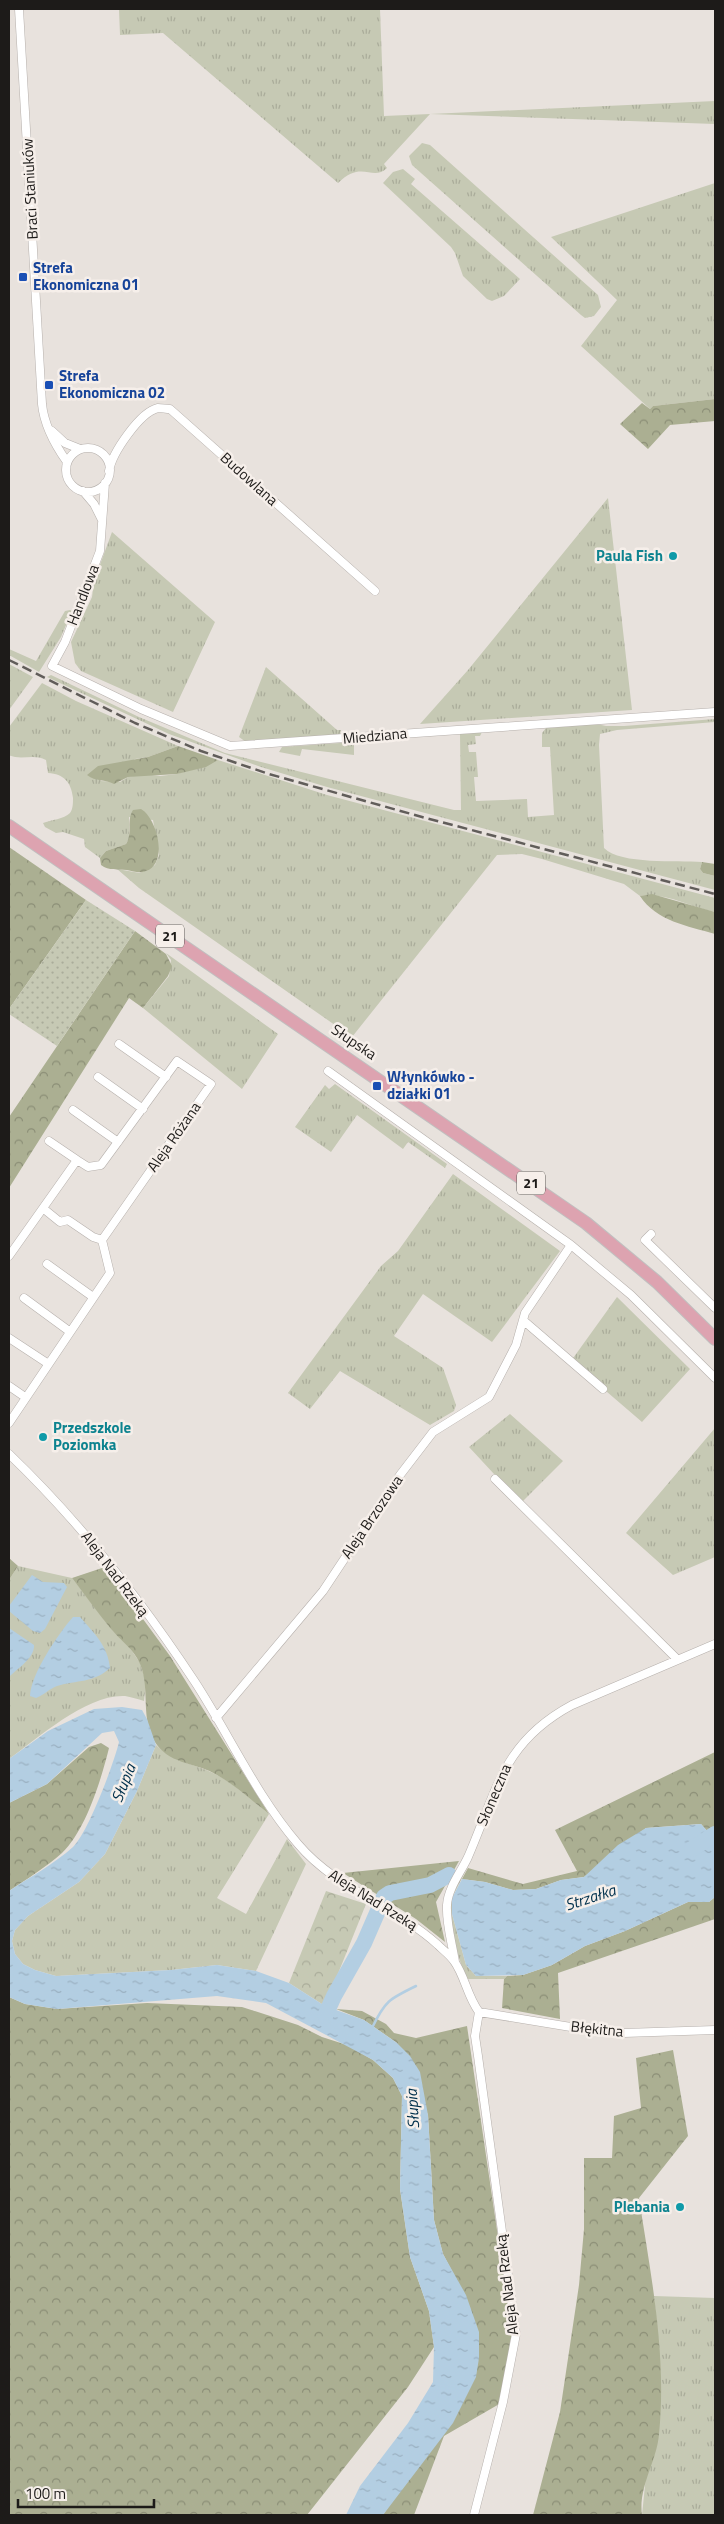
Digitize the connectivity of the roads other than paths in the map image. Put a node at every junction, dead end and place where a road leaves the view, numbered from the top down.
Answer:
1 (19, 9) edge
2 (48, 428) junction
3 (121, 443) junction
4 (80, 450) junction
5 (96, 450) junction
6 (67, 462) junction
7 (109, 471) junction
8 (105, 482) junction
9 (83, 491) junction
10 (102, 520) junction
11 (375, 591) dead end
12 (52, 666) joint
13 (715, 712) edge
14 (9, 826) edge
15 (119, 1044) dead end
16 (328, 1071) dead end
17 (98, 1077) dead end
18 (166, 1077) junction
19 (143, 1108) junction
20 (73, 1110) dead end
21 (49, 1141) dead end
22 (118, 1142) junction
23 (77, 1160) junction
24 (44, 1209) junction
25 (651, 1234) dead end
26 (102, 1240) junction
27 (571, 1245) junction
28 (9, 1256) edge
29 (47, 1264) dead end
30 (93, 1297) junction
31 (24, 1298) dead end
32 (715, 1308) edge
33 (524, 1321) junction
34 (69, 1331) junction
35 (9, 1338) edge
36 (715, 1339) edge
37 (47, 1364) junction
38 (715, 1378) edge
39 (9, 1386) edge
40 (603, 1389) dead end
41 (25, 1397) junction
42 (9, 1423) edge
43 (9, 1454) edge
44 (495, 1478) dead end
45 (715, 1644) edge
46 (677, 1659) junction
47 (216, 1718) junction
48 (455, 1962) junction
49 (479, 2012) junction
50 (715, 2030) edge
51 (474, 2515) edge

1 - 2 street, Braci Staniuków
2 - 4 street
2 - 6 street, Braci Staniuków
3 - 5 street
3 - 7 street, Handlowa
3 - 11 street, Budowlana
4 - 5 street
4 - 6 street
5 - 7 street
6 - 9 street
7 - 8 street, Handlowa
8 - 9 street
8 - 10 street, Handlowa
9 - 10 street
10 - 12 street, Handlowa
12 - 13 street, Miedziana
14 - 36 main road, Słupska / 21
15 - 18 street
16 - 27 street
17 - 19 street
18 - 19 street, Aleja Różana
18 - 26 street, Aleja Różana
19 - 22 street, Aleja Różana
20 - 22 street
21 - 23 street, Aleja Różana
22 - 23 street, Aleja Różana
23 - 24 street
24 - 26 street
24 - 28 street
25 - 32 street
26 - 30 street
27 - 33 street, Aleja Brzozowa
27 - 38 street
29 - 30 street
30 - 34 street
31 - 34 street
33 - 40 street
33 - 47 street, Aleja Brzozowa
34 - 37 street
35 - 37 street
37 - 41 street
39 - 41 street
41 - 42 street
43 - 47 street, Aleja Nad Rzeką
44 - 46 street
45 - 46 street, Słoneczna
46 - 48 street, Słoneczna
47 - 48 street, Aleja Nad Rzeką
48 - 49 street, Aleja Nad Rzeką
49 - 50 street, Błękitna
49 - 51 street, Aleja Nad Rzeką

